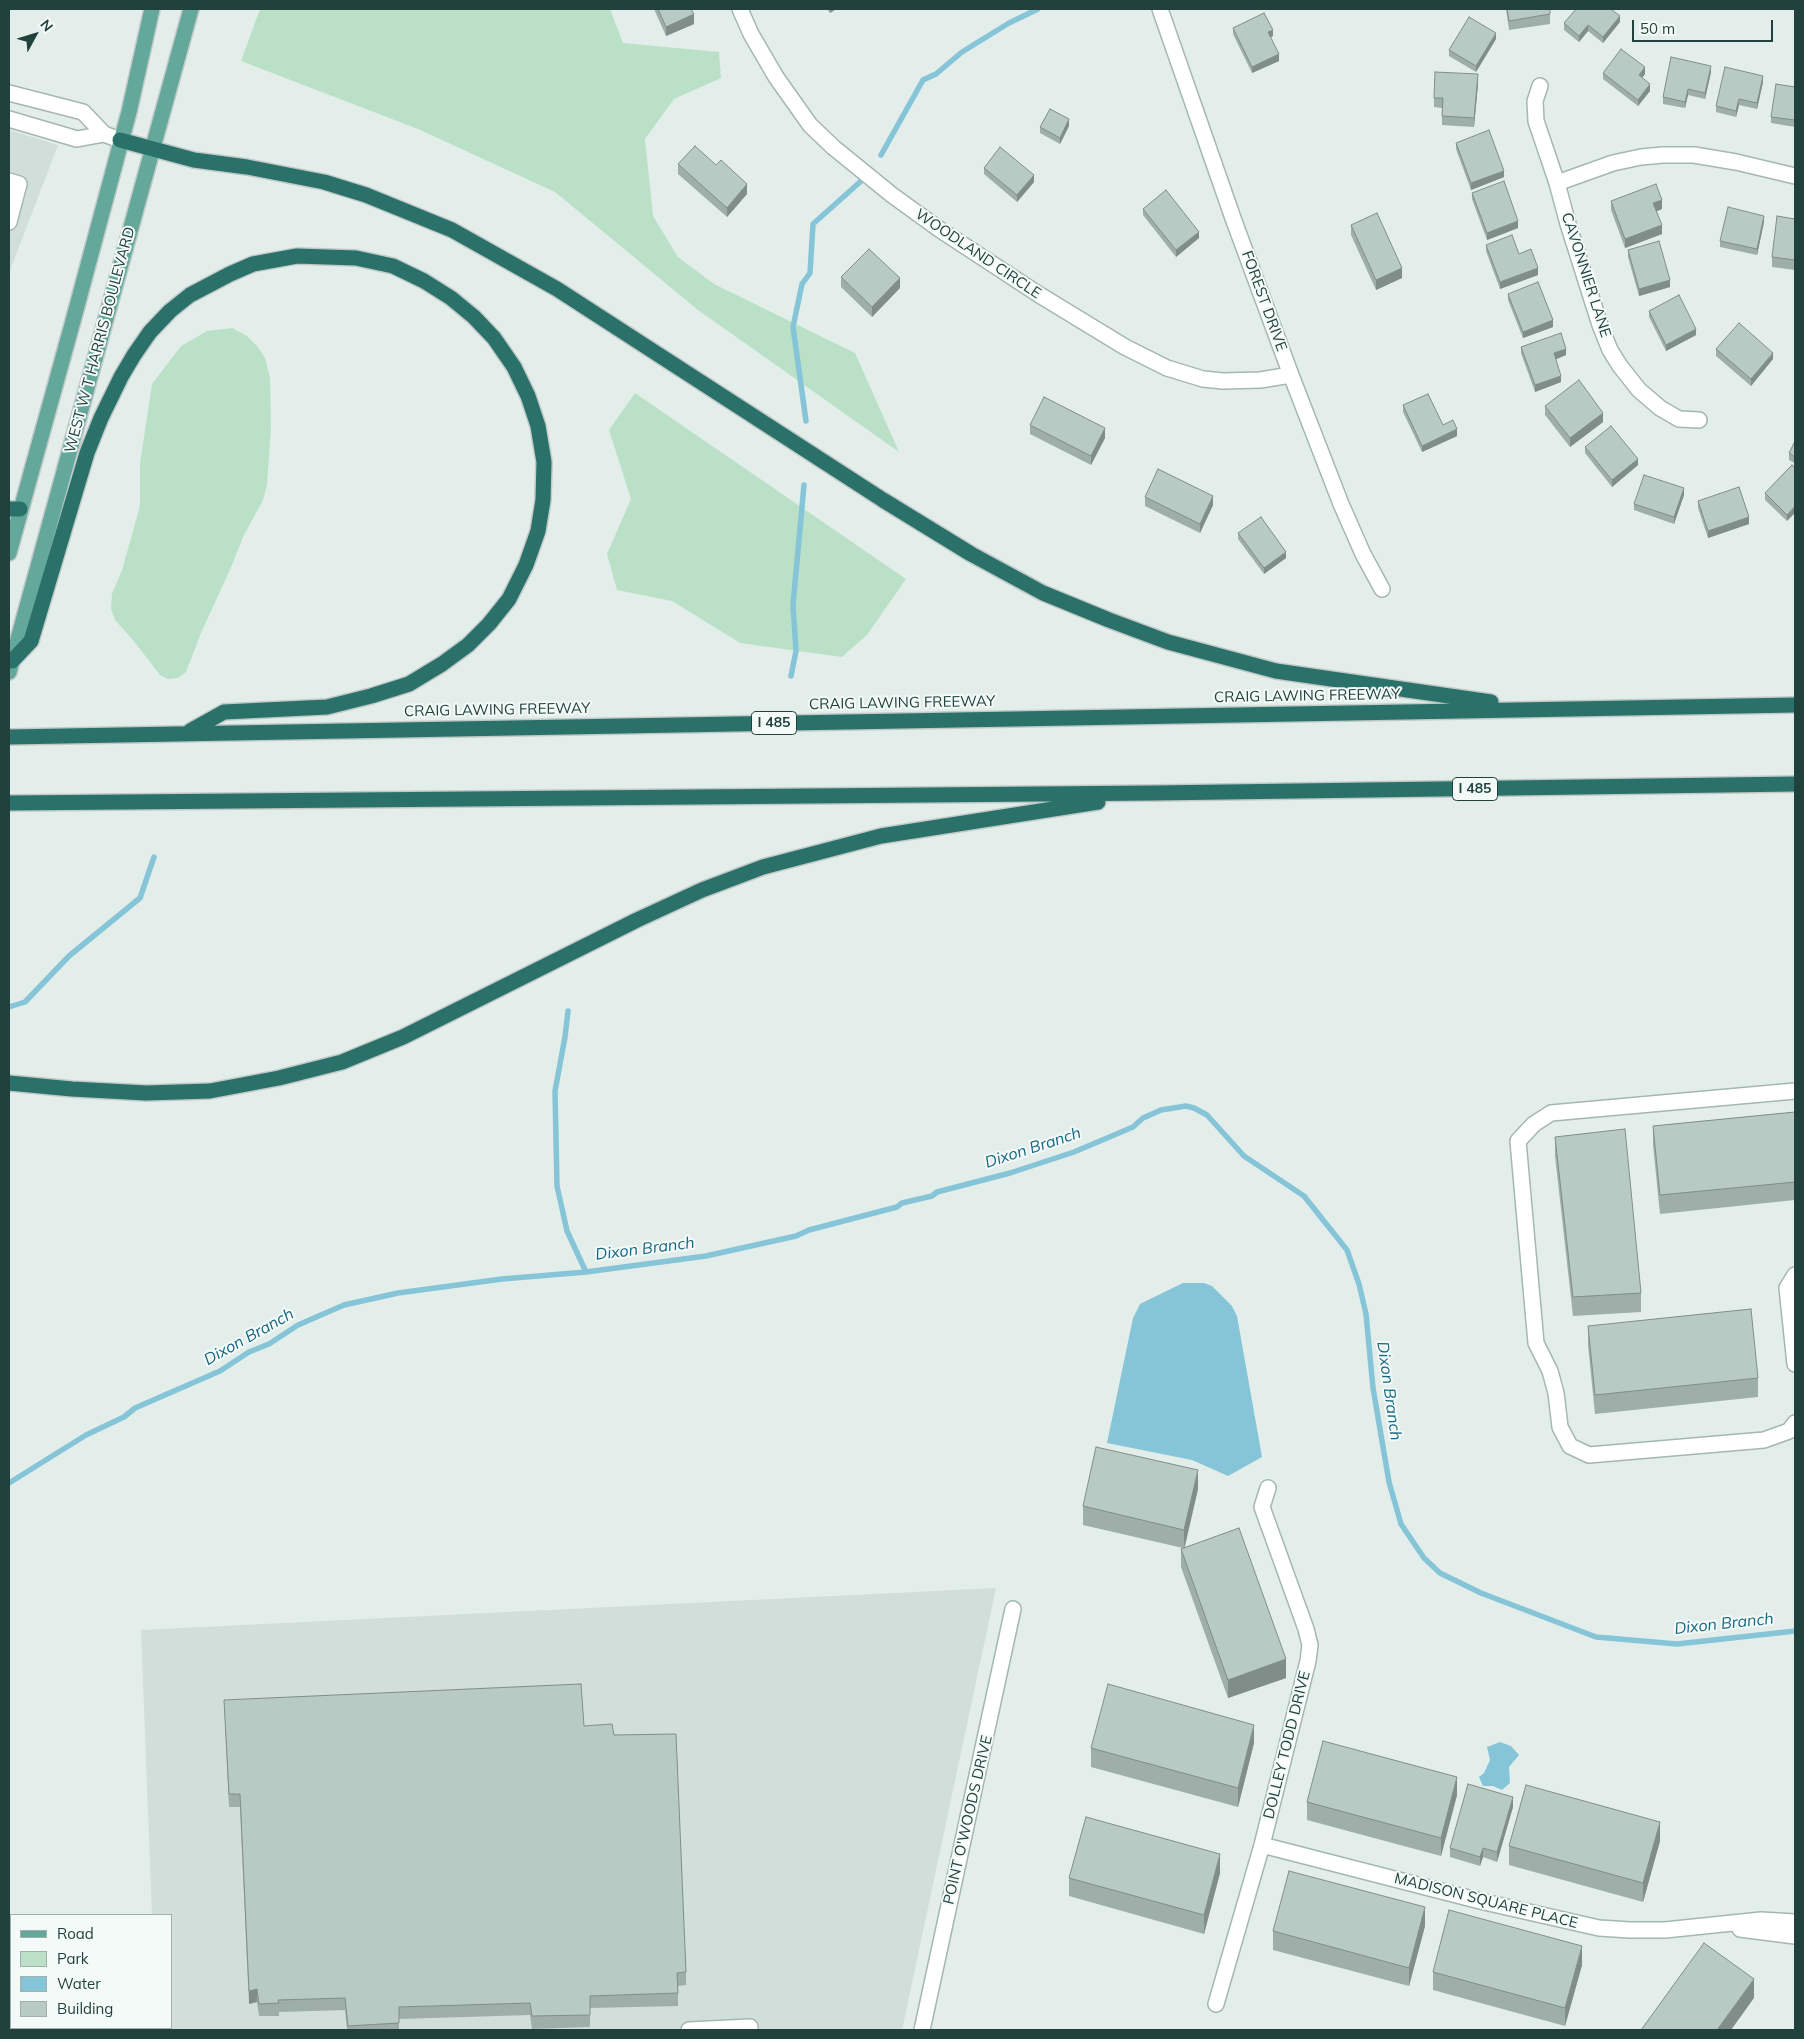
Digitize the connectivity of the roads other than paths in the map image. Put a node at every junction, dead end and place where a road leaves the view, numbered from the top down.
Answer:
1 (152, 9) edge
2 (191, 9) edge
3 (740, 9) edge
4 (1160, 9) edge
5 (1540, 86) dead end
6 (9, 93) edge
7 (9, 119) edge
8 (104, 134) junction
9 (120, 140) junction
10 (152, 149) junction
11 (1795, 176) edge
12 (9, 181) edge
13 (1557, 183) junction
14 (9, 222) edge
15 (1291, 375) junction
16 (1699, 420) dead end
17 (15, 509) edge
18 (9, 553) edge
19 (1382, 589) dead end
20 (10, 666) edge
21 (1795, 705) edge
22 (1540, 709) junction
23 (187, 732) junction
24 (9, 736) edge
25 (1795, 784) edge
26 (1154, 793) junction
27 (9, 803) edge
28 (9, 1083) edge
29 (1795, 1091) edge
30 (1795, 1275) edge
31 (1795, 1364) edge
32 (1795, 1423) edge
33 (1268, 1488) dead end
34 (1013, 1609) dead end
35 (1262, 1845) junction
36 (1795, 1922) edge
37 (1714, 1926) junction
38 (1795, 1936) edge
39 (1216, 2004) dead end
40 (689, 2030) edge
41 (750, 2030) edge
42 (922, 2030) edge

1 - 9 main road, WEST W T HARRIS BOULEVARD
2 - 10 main road, WEST W T HARRIS BOULEVARD
3 - 15 street, WOODLAND CIRCLE
4 - 15 street, FOREST DRIVE
5 - 13 street, CAVONNIER LANE
6 - 8 street
7 - 8 street
8 - 9 street
9 - 10 highway
9 - 17 main road, WEST W T HARRIS BOULEVARD
10 - 20 main road, WEST W T HARRIS BOULEVARD
10 - 22 highway
11 - 13 street
12 - 14 street
13 - 16 street, CAVONNIER LANE
15 - 19 street, FOREST DRIVE
17 - 18 main road, WEST W T HARRIS BOULEVARD
20 - 23 highway
21 - 22 highway, CRAIG LAWING FREEWAY / I 485
22 - 23 highway, CRAIG LAWING FREEWAY / I 485
23 - 24 highway, CRAIG LAWING FREEWAY / I 485
25 - 26 highway, I 485
26 - 27 highway, I 485
26 - 28 highway
29 - 32 street
30 - 31 street
33 - 35 street, DOLLEY TODD DRIVE
34 - 42 street, POINT O'WOODS DRIVE
35 - 37 street, MADISON SQUARE PLACE
35 - 39 street, DOLLEY TODD DRIVE
36 - 37 street, MADISON SQUARE PLACE
37 - 38 street, MADISON SQUARE PLACE
40 - 41 street

